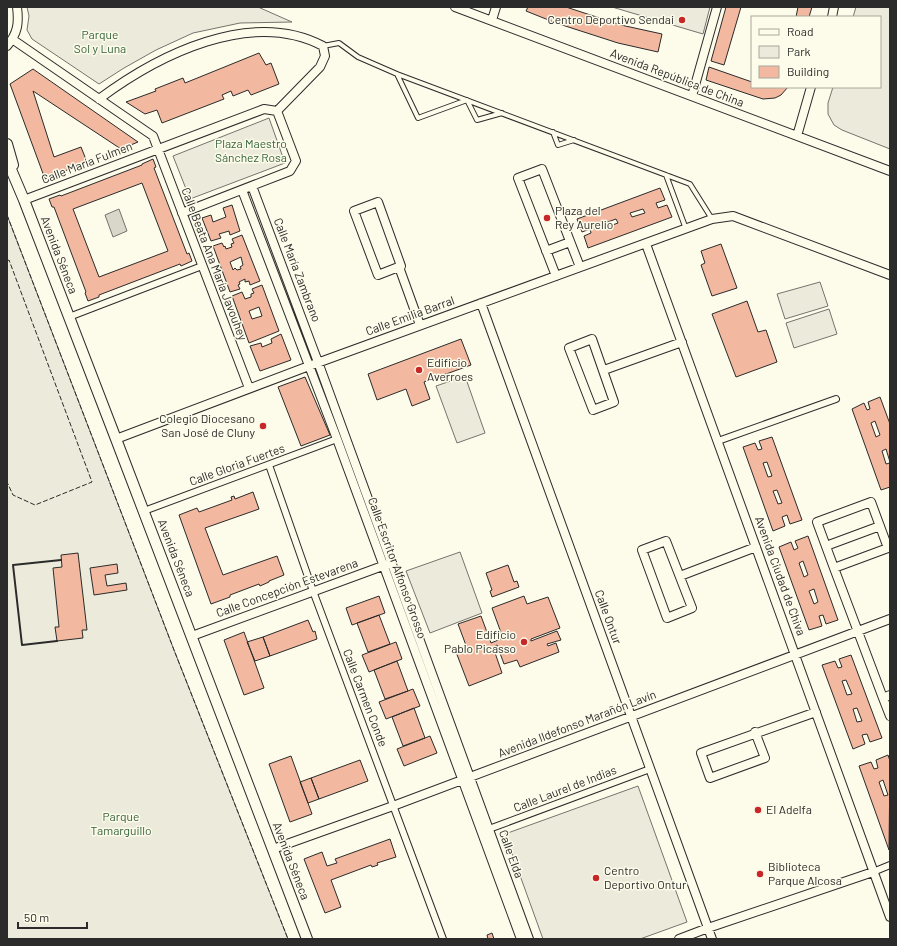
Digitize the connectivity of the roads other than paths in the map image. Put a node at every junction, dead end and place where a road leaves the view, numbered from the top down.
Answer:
1 (17, 7) edge
2 (456, 7) edge
3 (496, 7) edge
4 (718, 7) edge
5 (492, 20) junction
6 (10, 42) edge
7 (323, 46) junction
8 (397, 74) junction
9 (811, 88) edge
10 (692, 96) junction
11 (99, 99) junction
12 (466, 100) junction
13 (278, 111) junction
14 (502, 113) junction
15 (553, 132) junction
16 (797, 136) junction
17 (574, 140) junction
18 (7, 144) edge
19 (158, 149) junction
20 (7, 160) edge
21 (890, 171) edge
22 (666, 175) junction
23 (18, 186) junction
24 (252, 186) junction
25 (242, 190) junction
26 (24, 200) junction
27 (182, 213) junction
28 (712, 219) junction
29 (686, 229) junction
30 (570, 242) junction
31 (646, 244) junction
32 (546, 251) junction
33 (202, 266) junction
34 (399, 267) junction
35 (580, 267) junction
36 (890, 275) edge
37 (556, 276) junction
38 (482, 303) junction
39 (69, 317) junction
40 (420, 325) junction
41 (682, 342) junction
42 (318, 362) junction
43 (309, 366) junction
44 (604, 370) junction
45 (249, 388) junction
46 (836, 399) dead end
47 (116, 439) junction
48 (337, 439) junction
49 (718, 441) junction
50 (269, 464) junction
51 (144, 511) junction
52 (880, 526) junction
53 (826, 546) junction
54 (756, 547) junction
55 (387, 564) junction
56 (834, 568) junction
57 (680, 576) junction
58 (313, 591) junction
59 (890, 619) edge
60 (858, 631) junction
61 (192, 636) junction
62 (796, 655) junction
63 (886, 697) edge
64 (816, 712) junction
65 (631, 716) junction
66 (890, 716) edge
67 (756, 732) junction
68 (650, 769) junction
69 (466, 778) junction
70 (394, 806) junction
71 (489, 829) junction
72 (273, 849) junction
73 (890, 865) edge
74 (873, 872) junction
75 (890, 917) edge
76 (708, 928) junction
77 (307, 939) edge
78 (443, 939) edge
79 (522, 939) edge
80 (529, 939) edge
81 (679, 939) edge
82 (712, 939) edge

1 - 6 street
2 - 5 street, Avenida República de China
3 - 5 street
4 - 10 street
5 - 10 street, Avenida República de China
6 - 11 street, Calle Beata Ana María Javouhey
7 - 8 lane
7 - 11 street
7 - 13 street
8 - 12 lane
8 - 12 lane
9 - 16 street
10 - 16 street, Avenida República de China
11 - 19 street, Calle Beata Ana María Javouhey
12 - 14 lane
12 - 14 lane
13 - 19 street
13 - 24 street
14 - 15 lane
15 - 17 lane
15 - 17 lane
16 - 21 street, Avenida República de China
17 - 22 lane
18 - 23 street, Avenida Séneca
19 - 26 street, Calle María Fulmen
19 - 27 street, Calle Beata Ana María Javouhey
20 - 23 street, Avenida Séneca
22 - 28 lane
22 - 29 lane
23 - 26 street, Avenida Séneca
24 - 25 street
24 - 42 street, Calle María Zambrano
25 - 27 street
25 - 43 street, Calle María Zambrano
26 - 39 street, Avenida Séneca
27 - 33 street, Calle Beata Ana María Javouhey
28 - 29 street, Calle Emilia Barral
28 - 36 street, Calle Emilia Barral
29 - 31 street, Calle Emilia Barral
30 - 32 street
30 - 32 street
30 - 35 street
31 - 35 street, Calle Emilia Barral
31 - 41 street, Avenida Ciudad de Chiva
32 - 37 street
33 - 39 street
33 - 45 street, Calle Beata Ana María Javouhey
34 - 34 street
34 - 40 street
35 - 37 street, Calle Emilia Barral
37 - 38 street, Calle Emilia Barral
38 - 40 street, Calle Emilia Barral
38 - 65 street, Calle Ontur
39 - 47 street, Avenida Séneca
40 - 42 street, Calle Emilia Barral
41 - 44 street
41 - 49 street, Avenida Ciudad de Chiva
42 - 43 street, Calle Emilia Barral
42 - 55 street, Calle Escritor Alfonso Grosso
43 - 45 street, Calle Emilia Barral
43 - 48 street, Calle Escritor Alfonso Grosso
44 - 44 street
45 - 47 street, Calle Emilia Barral
46 - 49 street
47 - 51 street, Avenida Séneca
48 - 50 street, Calle Gloria Fuertes
48 - 55 street, Calle Escritor Alfonso Grosso
49 - 54 street, Avenida Ciudad de Chiva
50 - 51 street, Calle Gloria Fuertes
50 - 58 street, Calle Carmen Conde
51 - 61 street, Avenida Séneca
52 - 53 street
52 - 53 street
52 - 56 street
53 - 56 street
54 - 57 street
54 - 62 street, Avenida Ciudad de Chiva
55 - 58 street, Calle Concepción Estevarena
55 - 69 street, Calle Escritor Alfonso Grosso
56 - 60 street
57 - 57 street
58 - 61 street, Calle Concepción Estevarena
58 - 70 street, Calle Carmen Conde
59 - 60 street, Avenida Ildefonso Marañón Lavín
60 - 62 street, Avenida Ildefonso Marañón Lavín
60 - 63 street
61 - 72 street, Avenida Séneca
62 - 64 street, Avenida Ciudad de Chiva
62 - 65 street, Avenida Ildefonso Marañón Lavín
63 - 66 street
64 - 67 street
64 - 74 street, Avenida Ciudad de Chiva
65 - 68 street, Calle Ontur
65 - 69 street, Avenida Ildefonso Marañón Lavín
67 - 67 street
68 - 71 street, Calle Laurel de Indias
68 - 76 street, Calle Ontur
69 - 70 street, Avenida Ildefonso Marañón Lavín
69 - 71 street, Calle Elda
69 - 79 street, Calle Elda
70 - 72 street, Avenida Ildefonso Marañón Lavín
70 - 78 street, Calle Carmen Conde
71 - 80 street, Calle Elda
72 - 77 street, Avenida Séneca
73 - 74 street
74 - 75 street, Avenida Ciudad de Chiva
74 - 76 street
76 - 81 street
76 - 82 street, Calle Ontur

